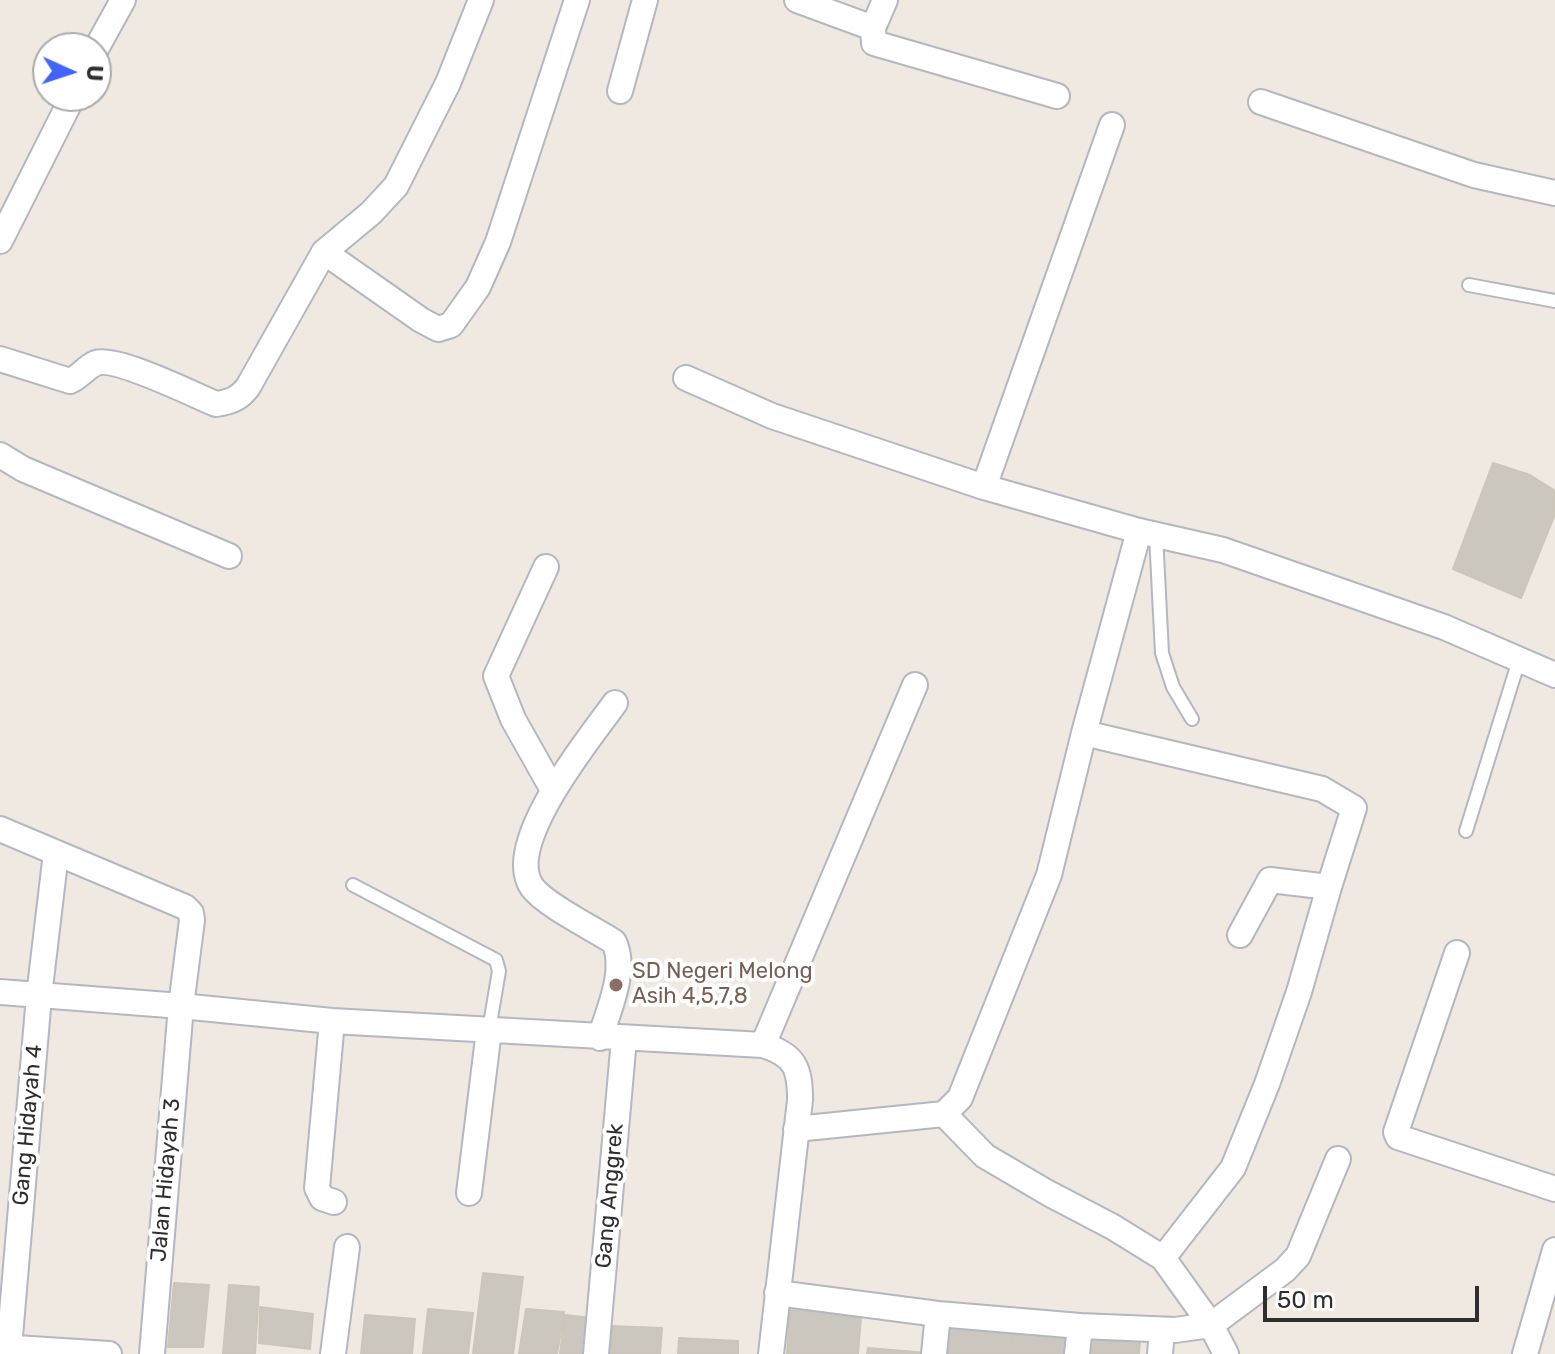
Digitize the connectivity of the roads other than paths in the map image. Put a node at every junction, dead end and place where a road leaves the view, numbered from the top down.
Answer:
1 (123, 0) edge
2 (481, 0) edge
3 (577, 0) edge
4 (645, 0) edge
5 (797, 0) edge
6 (885, 0) edge
7 (873, 28) junction
8 (105, 32) edge
9 (620, 91) dead end
10 (1057, 96) dead end
11 (1261, 102) dead end
12 (65, 112) edge
13 (1112, 125) dead end
14 (1555, 193) edge
15 (0, 241) edge
16 (324, 252) junction
17 (1469, 285) dead end
18 (1555, 301) edge
19 (0, 359) edge
20 (686, 378) dead end
21 (0, 455) edge
22 (984, 487) junction
23 (1148, 533) junction
24 (229, 556) dead end
25 (546, 567) dead end
26 (1519, 660) junction
27 (1555, 675) edge
28 (915, 685) dead end
29 (615, 703) dead end
30 (1192, 719) dead end
31 (1084, 733) junction
32 (553, 790) junction
33 (0, 829) edge
34 (1466, 831) dead end
35 (56, 853) junction
36 (353, 885) dead end
37 (1329, 887) junction
38 (1240, 935) dead end
39 (1457, 953) dead end
40 (0, 992) edge
41 (39, 996) junction
42 (181, 1006) junction
43 (332, 1021) junction
44 (489, 1030) junction
45 (612, 1038) junction
46 (763, 1045) junction
47 (944, 1114) junction
48 (796, 1129) junction
49 (1338, 1159) dead end
50 (1555, 1189) edge
51 (469, 1193) dead end
52 (334, 1202) dead end
53 (347, 1247) dead end
54 (1555, 1250) edge
55 (1163, 1258) junction
56 (777, 1293) junction
57 (938, 1314) junction
58 (1211, 1325) junction
59 (1080, 1326) junction
60 (1161, 1342) edge
61 (4, 1348) edge
62 (109, 1354) edge
63 (152, 1354) edge
64 (333, 1354) edge
65 (596, 1354) edge
66 (771, 1354) edge
67 (934, 1354) edge
68 (1077, 1354) edge
69 (1226, 1354) edge
70 (1525, 1354) edge

1 - 8 street
2 - 16 street
3 - 16 street
4 - 9 street
5 - 7 street
6 - 7 street
7 - 10 street
11 - 14 street
12 - 15 street
13 - 22 street
16 - 19 street
17 - 18 lane
20 - 22 street
21 - 24 street
22 - 23 street
23 - 26 street
23 - 30 lane
23 - 31 street
25 - 32 street
26 - 27 street
26 - 34 lane
28 - 46 street
29 - 32 street
31 - 37 street
31 - 47 street
32 - 45 street, Gang Anggrek
33 - 35 street
35 - 41 street, Gang Hidayah 4
35 - 42 street, Jalan Hidayah 3
36 - 44 lane
37 - 38 street
37 - 55 street
39 - 50 street
40 - 41 street
41 - 42 street
41 - 61 street, Gang Hidayah 4
42 - 43 street
42 - 63 street, Jalan Hidayah 3
43 - 44 street
43 - 52 street
44 - 45 street
44 - 51 street
45 - 46 street
45 - 65 street, Gang Anggrek
46 - 48 street
47 - 48 street
47 - 55 street
48 - 56 street
49 - 58 street
53 - 64 street
54 - 70 street
55 - 58 street
56 - 57 street
56 - 66 street
57 - 59 street
57 - 67 street
58 - 60 street
58 - 69 street
59 - 60 street
59 - 68 street
61 - 62 street

